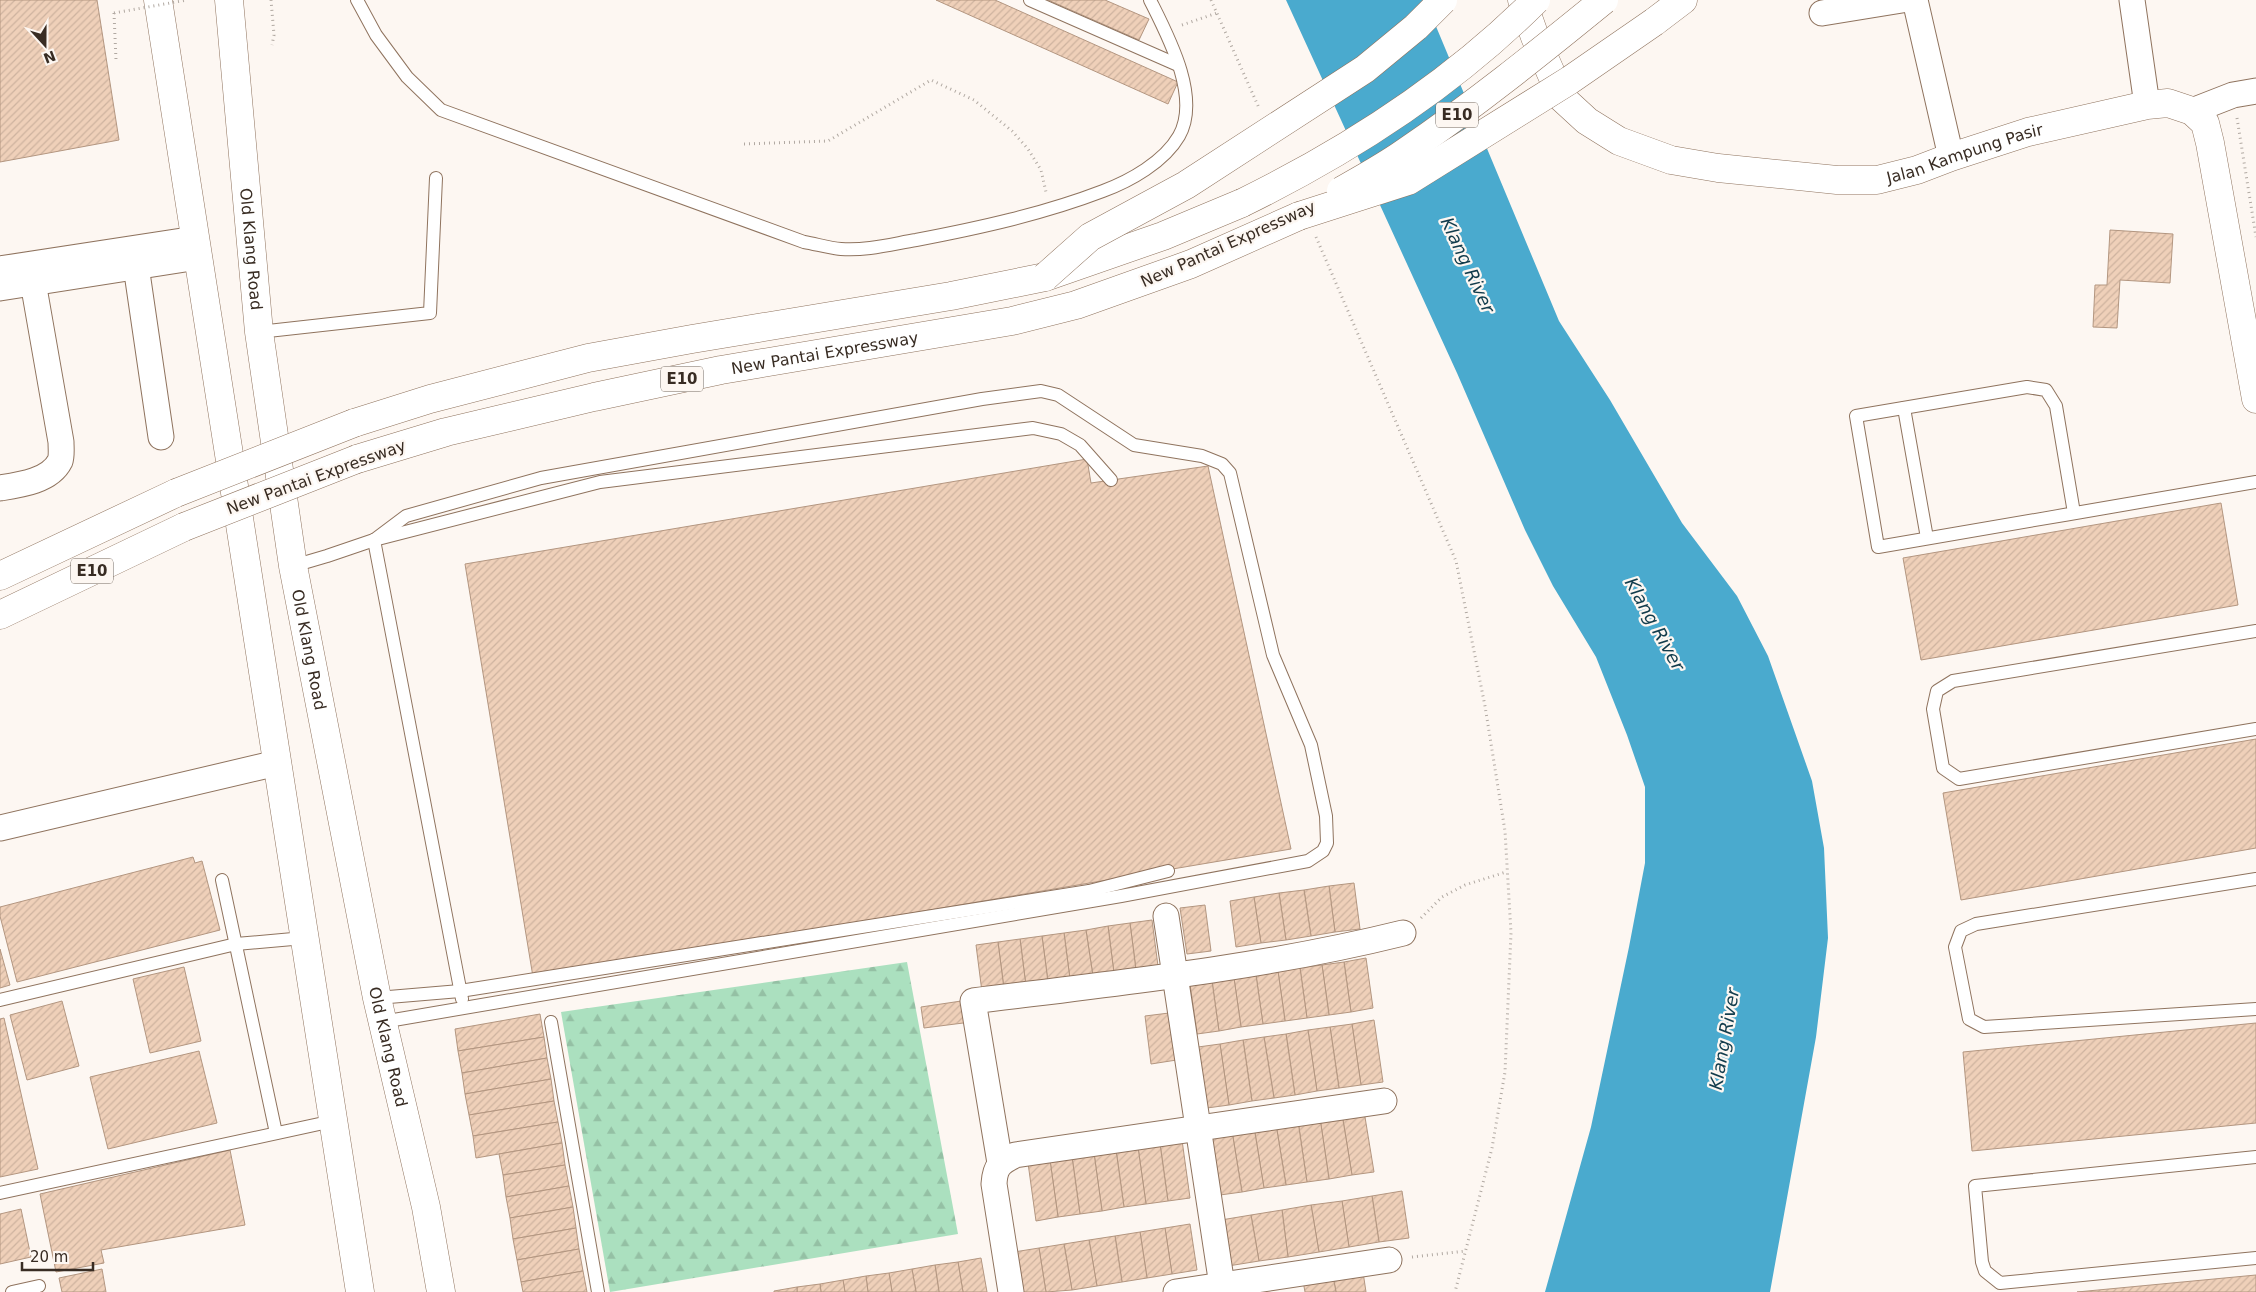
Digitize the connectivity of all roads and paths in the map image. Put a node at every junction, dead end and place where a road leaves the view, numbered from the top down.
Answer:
1 (158, 0) edge
2 (187, 0) edge
3 (229, 0) edge
4 (271, 0) edge
5 (357, 0) edge
6 (1030, 0) edge
7 (1150, 0) edge
8 (1211, 0) edge
9 (1443, 0) edge
10 (1522, 0) edge
11 (1536, 0) edge
12 (1604, 0) edge
13 (1683, 0) edge
14 (1902, 0) edge
15 (1915, 0) edge
16 (2132, 0) edge
17 (1822, 13) dead end
18 (1217, 14) junction
19 (1165, 31) junction
20 (272, 45) dead end
21 (116, 60) dead end
22 (1178, 65) junction
23 (2244, 93) edge
24 (2147, 105) junction
25 (2192, 111) junction
26 (1262, 114) dead end
27 (744, 144) dead end
28 (1951, 157) junction
29 (436, 178) dead end
30 (1048, 209) junction
31 (1307, 224) junction
32 (2256, 237) edge
33 (196, 248) junction
34 (136, 266) junction
35 (0, 270) edge
36 (32, 273) junction
37 (1045, 277) junction
38 (0, 288) edge
39 (259, 332) junction
40 (2256, 399) edge
41 (1904, 408) junction
42 (161, 437) dead end
43 (1112, 480) dead end
44 (2256, 482) edge
45 (0, 488) edge
46 (2074, 513) junction
47 (1926, 538) junction
48 (374, 540) junction
49 (293, 566) junction
50 (0, 576) edge
51 (0, 615) edge
52 (2256, 631) edge
53 (2256, 729) edge
54 (277, 763) junction
55 (0, 828) edge
56 (1168, 871) dead end
57 (1506, 872) junction
58 (2256, 878) edge
59 (222, 880) dead end
60 (1166, 916) dead end
61 (1403, 933) joint
62 (304, 938) junction
63 (236, 944) junction
64 (1176, 976) junction
65 (460, 991) junction
66 (0, 1000) edge
67 (465, 1008) junction
68 (2256, 1009) edge
69 (380, 1010) junction
70 (551, 1022) dead end
71 (1384, 1101) dead end
72 (333, 1121) junction
73 (1198, 1127) junction
74 (276, 1134) junction
75 (2256, 1157) edge
76 (1000, 1163) junction
77 (0, 1192) edge
78 (1466, 1251) junction
79 (2256, 1258) edge
80 (1389, 1260) joint
81 (39, 1286) dead end
82 (1222, 1289) edge
83 (12, 1292) edge
84 (360, 1292) edge
85 (441, 1292) edge
86 (598, 1292) edge
87 (1010, 1292) edge
88 (1176, 1292) edge
89 (1455, 1292) edge

1 - 33 main road
2 - 21 path, bridge
3 - 39 main road, Old Klang Road
4 - 20 path
5 - 30 lane
6 - 22 lane
7 - 19 lane
8 - 18 path
9 - 37 main road, bridge
10 - 28 main road, Jalan Kampung Pasir
11 - 37 main road, New Pantai Expressway / E10, bridge
12 - 31 main road, New Pantai Expressway / E10, bridge
13 - 31 main road, bridge
14 - 17 street
15 - 28 street
16 - 24 street
18 - 19 path
18 - 26 path
19 - 22 lane
22 - 30 lane
23 - 25 street
23 - 32 path
24 - 25 main road, Jalan Kampung Pasir
24 - 28 main road, Jalan Kampung Pasir
25 - 40 main road
27 - 30 path
29 - 39 lane
31 - 51 main road, New Pantai Expressway / E10, bridge
31 - 57 path
33 - 34 street
33 - 36 street
33 - 54 main road
34 - 36 street
34 - 42 street
35 - 36 street
36 - 38 street
36 - 45 street
37 - 50 main road, New Pantai Expressway / E10, bridge
39 - 49 main road, Old Klang Road
41 - 46 lane
41 - 47 lane
41 - 47 lane
43 - 48 lane
44 - 46 lane
46 - 47 lane
48 - 49 lane
48 - 65 lane
48 - 67 lane
49 - 69 main road, Old Klang Road
52 - 53 lane
54 - 55 street
54 - 62 main road
56 - 65 lane
57 - 61 path
57 - 78 path
58 - 68 lane
59 - 63 lane
60 - 64 street
61 - 64 street
62 - 63 lane
62 - 72 main road
63 - 66 lane
63 - 74 lane
64 - 73 street
64 - 76 street
65 - 67 lane
65 - 69 lane
67 - 69 lane
69 - 85 main road, Old Klang Road
70 - 86 lane
71 - 73 street
72 - 74 lane
72 - 84 main road
73 - 76 street
73 - 82 street
74 - 77 lane
75 - 79 lane
76 - 87 street
78 - 80 path
78 - 89 path
80 - 82 street
81 - 83 lane
82 - 88 street

